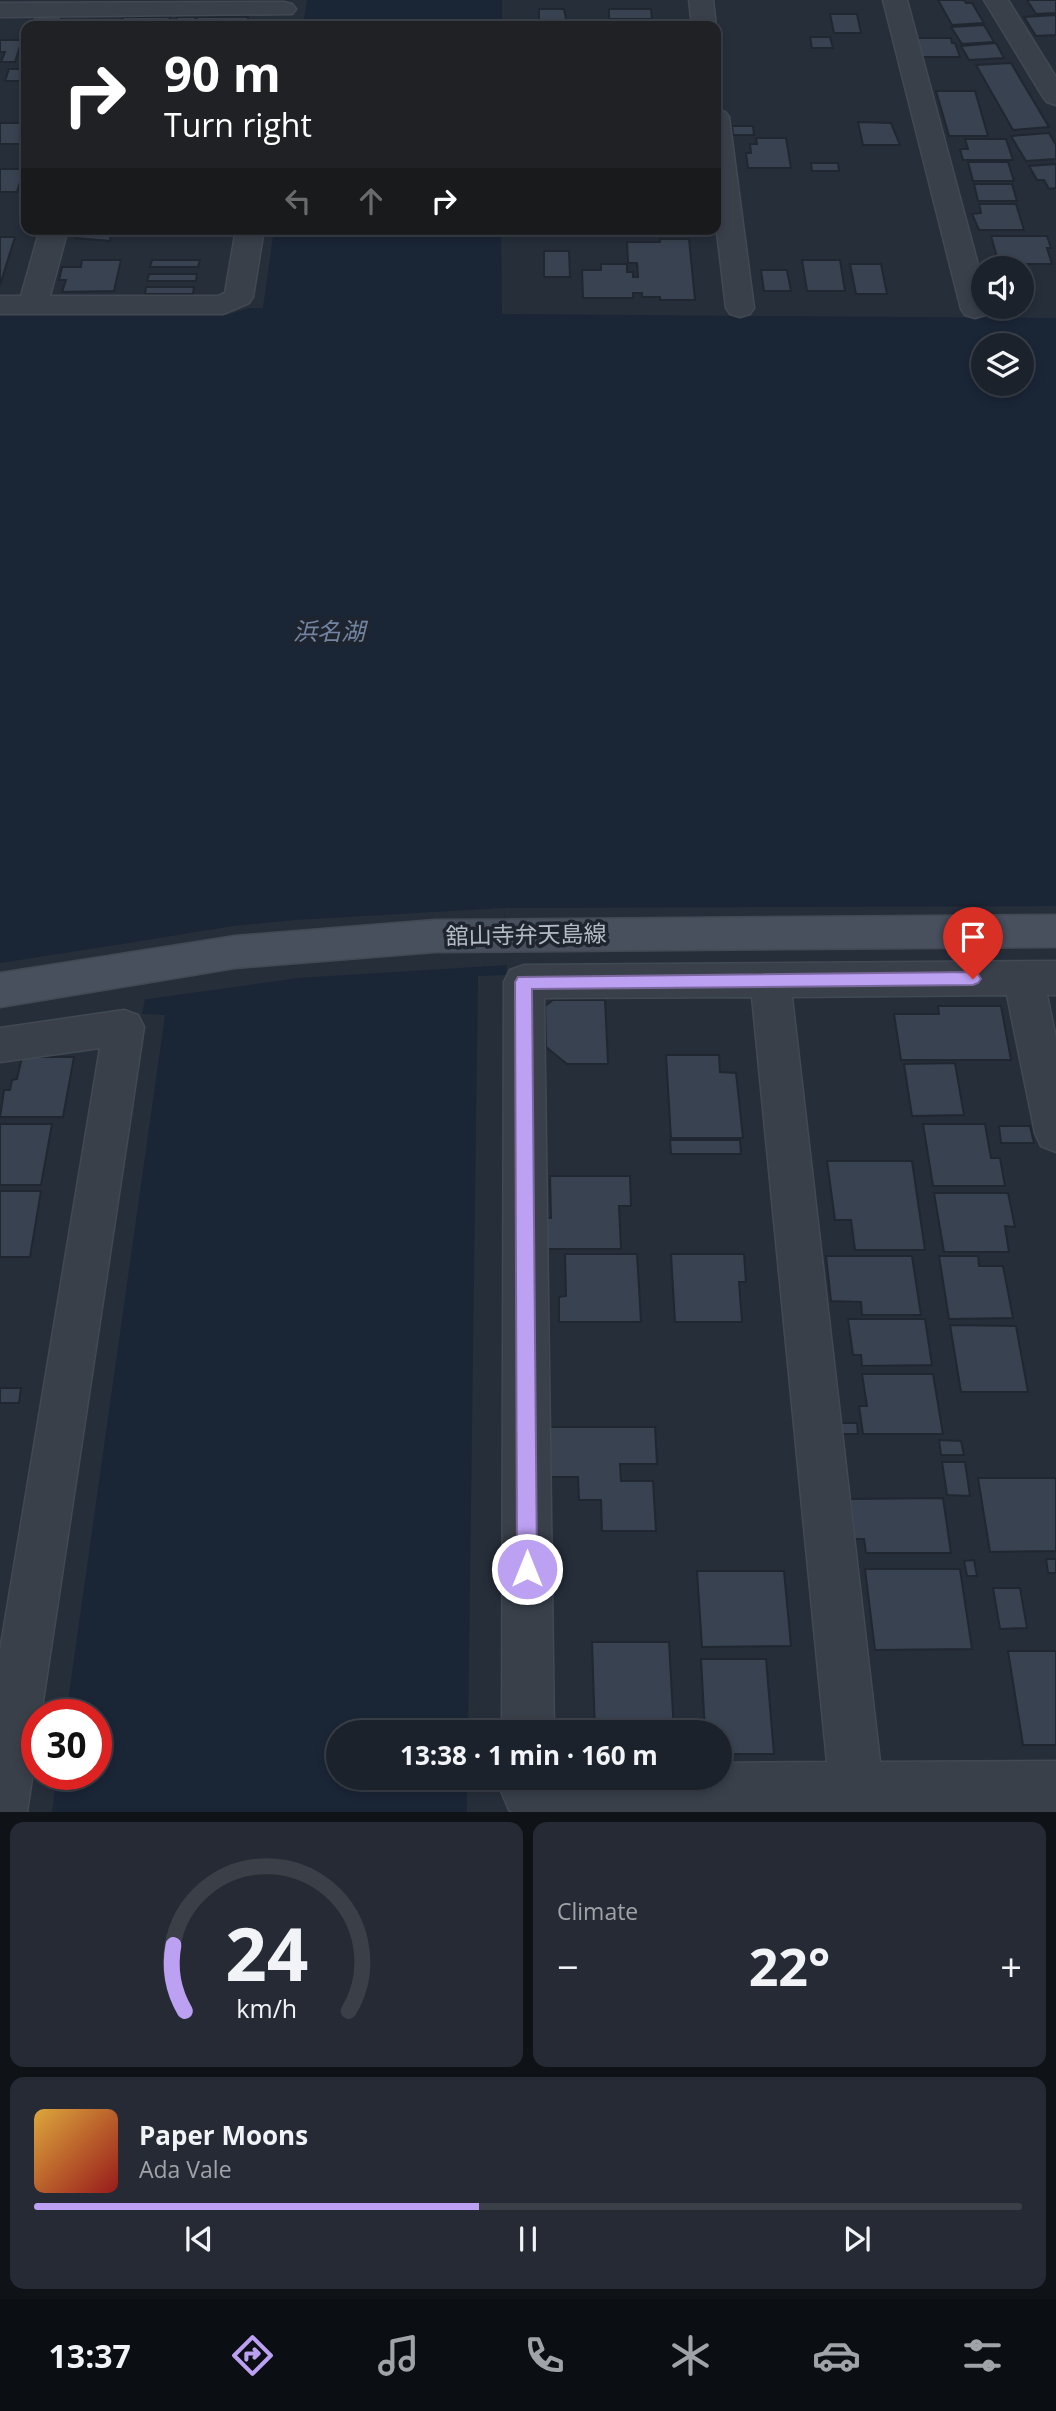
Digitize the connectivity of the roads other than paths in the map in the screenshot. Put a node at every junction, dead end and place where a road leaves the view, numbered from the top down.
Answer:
1 (701, 0) edge
2 (895, 0) edge
3 (996, 0) edge
4 (0, 10) edge
5 (113, 12) edge
6 (284, 12) edge
7 (703, 21) edge
8 (1056, 97) edge
9 (721, 157) edge
10 (52, 235) edge
11 (249, 235) edge
12 (971, 294) edge
13 (0, 305) edge
14 (33, 305) junction
15 (740, 308) dead end
16 (1056, 931) edge
17 (1040, 978) edge
18 (770, 980) junction
19 (0, 989) edge
20 (0, 1045) edge
21 (1056, 1133) edge
22 (528, 1720) edge
23 (1056, 1787) edge
24 (528, 1794) edge
25 (1, 1800) edge
26 (857, 1800) edge

1 - 7 street
2 - 12 street
3 - 8 street
4 - 5 street
5 - 6 street
9 - 15 street
10 - 14 street
11 - 14 street
13 - 14 street
16 - 19 main road, 舘山寺弁天島線
17 - 18 street
17 - 21 street
18 - 22 street
18 - 26 street
20 - 25 street
23 - 26 street
24 - 26 street

